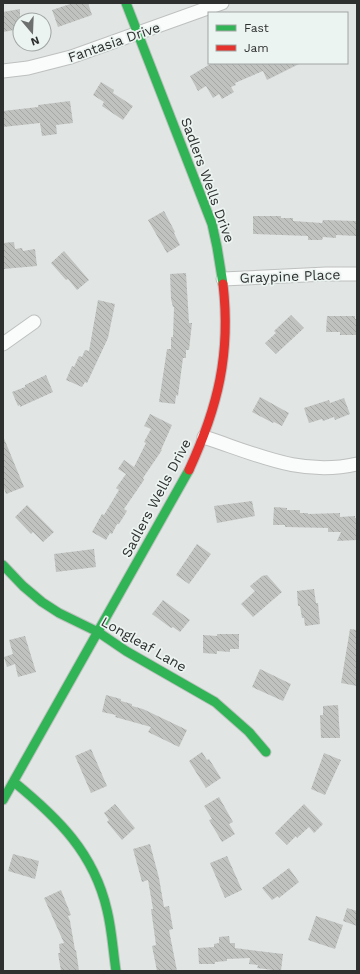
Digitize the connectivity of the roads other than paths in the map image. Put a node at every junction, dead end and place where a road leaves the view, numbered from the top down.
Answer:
1 (126, 3) edge
2 (222, 3) edge
3 (138, 33) junction
4 (3, 71) edge
5 (357, 274) edge
6 (223, 279) junction
7 (34, 322) dead end
8 (3, 344) edge
9 (204, 437) junction
10 (357, 464) edge
11 (3, 565) edge
12 (98, 632) junction
13 (266, 752) dead end
14 (8, 779) edge
15 (3, 800) edge
16 (116, 971) edge

1 - 3 street, Sadlers Wells Drive
2 - 3 street, Fantasia Drive
3 - 4 street, Fantasia Drive
3 - 6 street, Sadlers Wells Drive
5 - 6 street, Graypine Place
6 - 9 street, Sadlers Wells Drive
7 - 8 street
9 - 10 street
9 - 12 street, Sadlers Wells Drive
11 - 12 street, Longleaf Lane
12 - 13 street, Longleaf Lane
12 - 14 street, Sadlers Wells Drive
14 - 15 street, Sadlers Wells Drive
14 - 16 street

